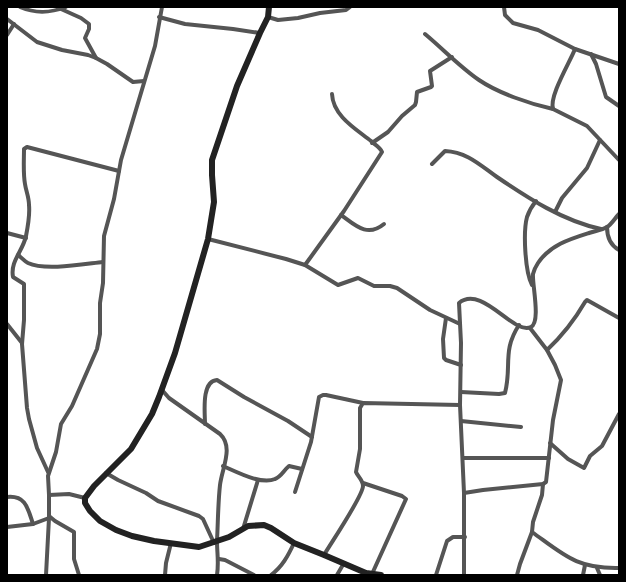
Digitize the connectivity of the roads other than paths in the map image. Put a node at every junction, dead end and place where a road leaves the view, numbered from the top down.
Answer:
1 (20, 7) edge
2 (66, 7) edge
3 (162, 7) edge
4 (269, 7) edge
5 (350, 7) edge
6 (504, 7) edge
7 (61, 9) junction
8 (159, 17) junction
9 (268, 17) junction
10 (7, 19) edge
11 (14, 24) junction
12 (260, 33) junction
13 (425, 34) dead end
14 (7, 35) edge
15 (575, 49) junction
16 (591, 54) junction
17 (452, 57) junction
18 (96, 58) junction
19 (619, 64) edge
20 (144, 81) junction
21 (332, 94) dead end
22 (619, 106) edge
23 (553, 109) junction
24 (600, 140) junction
25 (372, 143) junction
26 (619, 160) edge
27 (432, 164) dead end
28 (119, 171) junction
29 (536, 201) junction
30 (555, 212) junction
31 (341, 214) junction
32 (619, 214) edge
33 (384, 224) dead end
34 (607, 227) junction
35 (601, 229) junction
36 (7, 233) edge
37 (26, 238) junction
38 (208, 239) junction
39 (619, 250) edge
40 (18, 255) junction
41 (103, 262) junction
42 (305, 265) junction
43 (533, 287) junction
44 (446, 318) junction
45 (619, 318) edge
46 (7, 324) edge
47 (460, 324) junction
48 (519, 325) junction
49 (530, 328) junction
50 (22, 344) junction
51 (547, 350) junction
52 (461, 365) junction
53 (162, 390) junction
54 (461, 392) junction
55 (363, 403) junction
56 (460, 405) junction
57 (619, 414) edge
58 (461, 421) junction
59 (205, 424) junction
60 (522, 427) dead end
61 (312, 437) junction
62 (550, 443) junction
63 (463, 458) junction
64 (549, 458) junction
65 (223, 466) junction
66 (302, 469) junction
67 (48, 472) junction
68 (106, 474) junction
69 (258, 480) junction
70 (363, 483) junction
71 (543, 484) junction
72 (295, 492) dead end
73 (464, 493) junction
74 (49, 495) junction
75 (7, 498) edge
76 (85, 498) junction
77 (49, 517) junction
78 (33, 524) junction
79 (7, 527) edge
80 (243, 529) junction
81 (532, 532) junction
82 (465, 537) junction
83 (171, 543) junction
84 (216, 543) junction
85 (294, 543) junction
86 (324, 555) junction
87 (219, 559) junction
88 (344, 563) junction
89 (585, 565) junction
90 (598, 568) junction
91 (619, 568) edge
92 (372, 574) junction
93 (46, 575) edge
94 (79, 575) edge
95 (165, 575) edge
96 (217, 575) edge
97 (254, 575) edge
98 (271, 575) edge
99 (337, 575) edge
100 (381, 575) edge
101 (436, 575) edge
102 (464, 575) edge
103 (517, 575) edge
104 (583, 575) edge
105 (600, 575) edge

1 - 7 street
2 - 7 street
3 - 8 street
4 - 9 street
5 - 9 street
6 - 15 street
7 - 18 street
8 - 12 street
8 - 20 street
9 - 12 street
10 - 11 street
11 - 14 street
11 - 18 street
12 - 38 street
13 - 17 street
15 - 16 street
15 - 23 street
16 - 19 street
16 - 22 street
17 - 23 street
17 - 25 street
18 - 20 street
20 - 28 street
21 - 25 street
23 - 24 street
24 - 26 street
24 - 30 street
25 - 31 street
27 - 29 street
28 - 37 street
28 - 41 street
29 - 30 street
29 - 43 street
30 - 35 street
31 - 33 street
31 - 42 street
32 - 34 street
34 - 35 street
34 - 39 street
35 - 43 street
36 - 37 street
37 - 40 street
38 - 42 street
38 - 53 street
40 - 41 street
40 - 50 street
41 - 67 street
42 - 44 street
43 - 49 street
44 - 47 street
44 - 52 street
45 - 51 street
46 - 50 street
47 - 48 street
47 - 52 street
48 - 49 street
48 - 54 street
49 - 51 street
50 - 67 street
51 - 62 street
52 - 54 street
53 - 59 street
53 - 68 street
54 - 56 street
55 - 56 street
55 - 61 street
55 - 70 street
56 - 58 street
57 - 62 street
58 - 60 street
58 - 63 street
59 - 61 street
59 - 65 street
61 - 66 street
62 - 64 street
63 - 64 street
63 - 73 street
64 - 71 street
65 - 69 street
65 - 84 street
66 - 69 street
66 - 72 street
67 - 74 street
68 - 76 street
68 - 84 street
69 - 80 street
70 - 86 street
70 - 92 street
71 - 73 street
71 - 81 street
73 - 82 street
74 - 76 street
74 - 77 street
75 - 78 street
76 - 83 street
77 - 78 street
77 - 93 street
77 - 94 street
78 - 79 street
80 - 84 street
80 - 85 street
81 - 89 street
81 - 103 street
82 - 101 street
82 - 102 street
83 - 84 street
83 - 95 street
84 - 87 street
85 - 86 street
85 - 98 street
86 - 88 street
87 - 96 street
87 - 97 street
88 - 92 street
88 - 99 street
89 - 90 street
89 - 104 street
90 - 91 street
90 - 105 street
92 - 100 street

